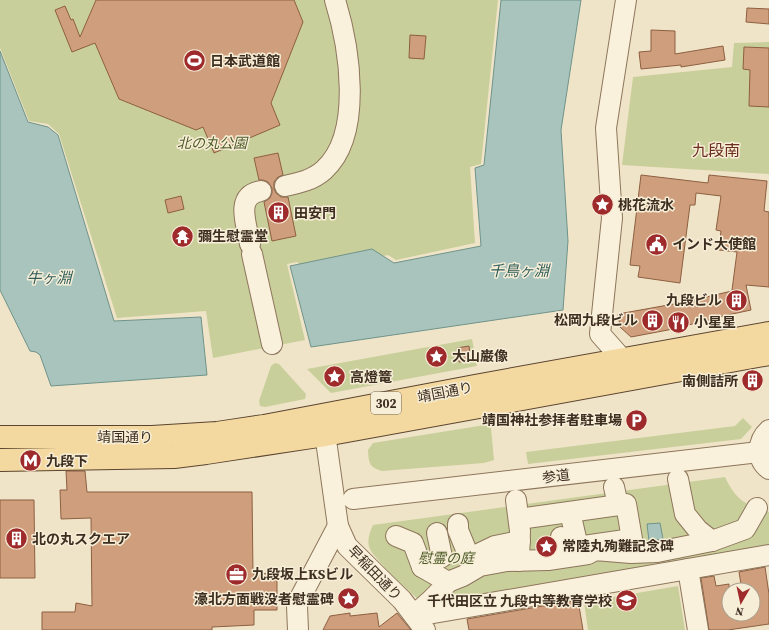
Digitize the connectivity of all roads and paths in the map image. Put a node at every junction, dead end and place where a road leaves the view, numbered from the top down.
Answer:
1 (335, 0) edge
2 (626, 0) edge
3 (285, 186) dead end
4 (261, 191) dead end
5 (769, 333) edge
6 (272, 344) dead end
7 (769, 354) edge
8 (622, 360) junction
9 (323, 425) junction
10 (769, 430) edge
11 (0, 437) edge
12 (759, 452) junction
13 (0, 460) edge
14 (769, 469) edge
15 (678, 480) dead end
16 (353, 499) dead end
17 (757, 508) dead end
18 (570, 512) junction
19 (338, 526) junction
20 (437, 533) junction
21 (520, 541) junction
22 (712, 541) junction
23 (769, 555) edge
24 (519, 561) junction
25 (472, 564) junction
26 (422, 568) junction
27 (688, 570) junction
28 (448, 582) junction
29 (418, 620) edge
30 (298, 630) edge
31 (698, 630) edge

1 - 3 street
2 - 8 street
4 - 6 street
5 - 8 main road, 靖国通り / 302
7 - 9 main road, 靖国通り / 302
8 - 9 main road, 靖国通り / 302
9 - 11 main road, 靖国通り / 302
9 - 13 main road, 靖国通り / 302
9 - 19 street, 早稲田通り
10 - 12 street
12 - 14 street
12 - 16 street, 参道
15 - 22 street
17 - 22 street
18 - 18 street
18 - 21 street
19 - 29 street, 早稲田通り
19 - 30 street
20 - 25 street
20 - 26 street
20 - 26 street
21 - 24 street
21 - 25 street
22 - 24 street
23 - 27 street
24 - 25 street
25 - 28 street
26 - 28 street
27 - 29 street
27 - 31 street
28 - 29 street

